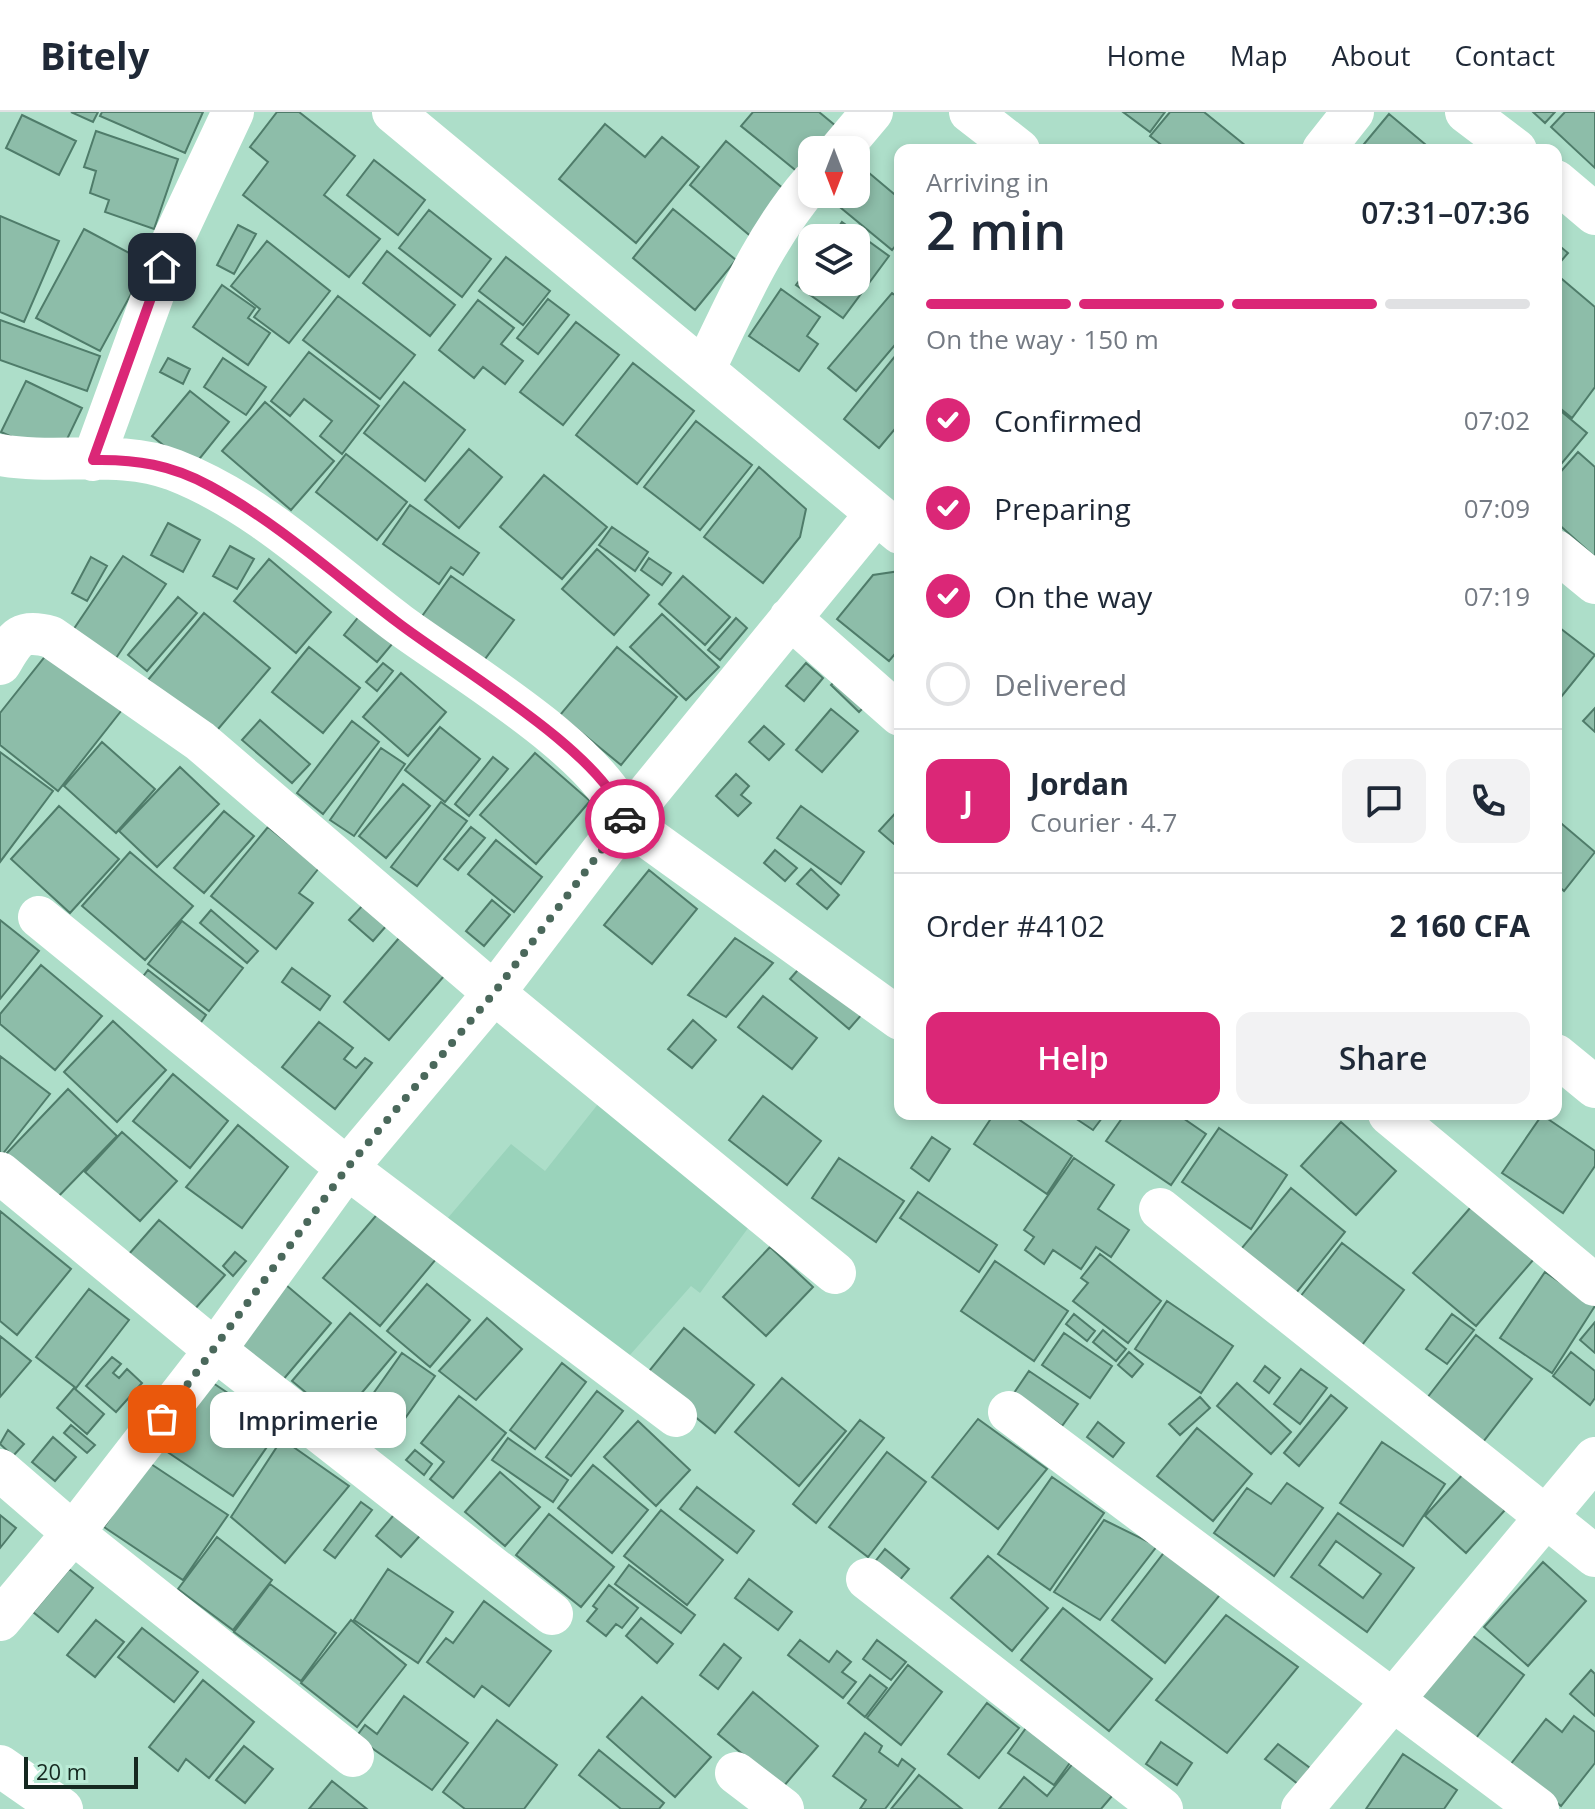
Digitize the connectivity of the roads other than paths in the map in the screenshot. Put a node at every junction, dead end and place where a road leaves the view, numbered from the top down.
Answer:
1 (233, 112) edge
2 (393, 112) edge
3 (872, 112) edge
4 (970, 112) edge
5 (1353, 112) edge
6 (1466, 112) edge
7 (852, 136) edge
8 (1011, 144) edge
9 (1328, 144) edge
10 (1508, 144) edge
11 (1562, 186) edge
12 (798, 200) edge
13 (1595, 214) edge
14 (705, 368) junction
15 (0, 455) edge
16 (93, 460) junction
17 (888, 523) edge
18 (1562, 556) edge
19 (1595, 583) edge
20 (790, 618) junction
21 (0, 664) edge
22 (894, 710) edge
23 (625, 821) junction
24 (39, 917) dead end
25 (494, 993) junction
26 (894, 1015) edge
27 (1562, 1060) edge
28 (1595, 1087) edge
29 (1396, 1120) edge
30 (347, 1168) junction
31 (0, 1173) edge
32 (1160, 1209) dead end
33 (835, 1273) dead end
34 (1595, 1285) edge
35 (215, 1350) junction
36 (1009, 1412) dead end
37 (676, 1416) dead end
38 (1595, 1458) edge
39 (0, 1470) edge
40 (1547, 1515) junction
41 (73, 1533) junction
42 (1595, 1556) edge
43 (867, 1579) dead end
44 (552, 1614) dead end
45 (0, 1620) edge
46 (1393, 1700) junction
47 (353, 1756) dead end
48 (0, 1766) edge
49 (736, 1773) dead end
50 (62, 1809) edge
51 (783, 1809) edge
52 (1162, 1809) edge
53 (1302, 1809) edge
54 (1538, 1809) edge

1 - 16 street
2 - 14 street
3 - 7 street
4 - 8 street
5 - 9 street
6 - 10 street
11 - 13 street
12 - 14 street
14 - 17 street
15 - 16 street
16 - 23 street
17 - 20 street
18 - 19 street
20 - 22 street
20 - 23 street
21 - 25 street
23 - 25 street
23 - 26 street
24 - 30 street
25 - 30 street
25 - 33 street
27 - 28 street
29 - 34 street
30 - 35 street
30 - 37 street
31 - 35 street
32 - 40 street
35 - 41 street
35 - 44 street
36 - 46 street
38 - 40 street
39 - 41 street
40 - 42 street
40 - 46 street
41 - 45 street
41 - 47 street
43 - 52 street
46 - 53 street
46 - 54 street
48 - 50 street
49 - 51 street

